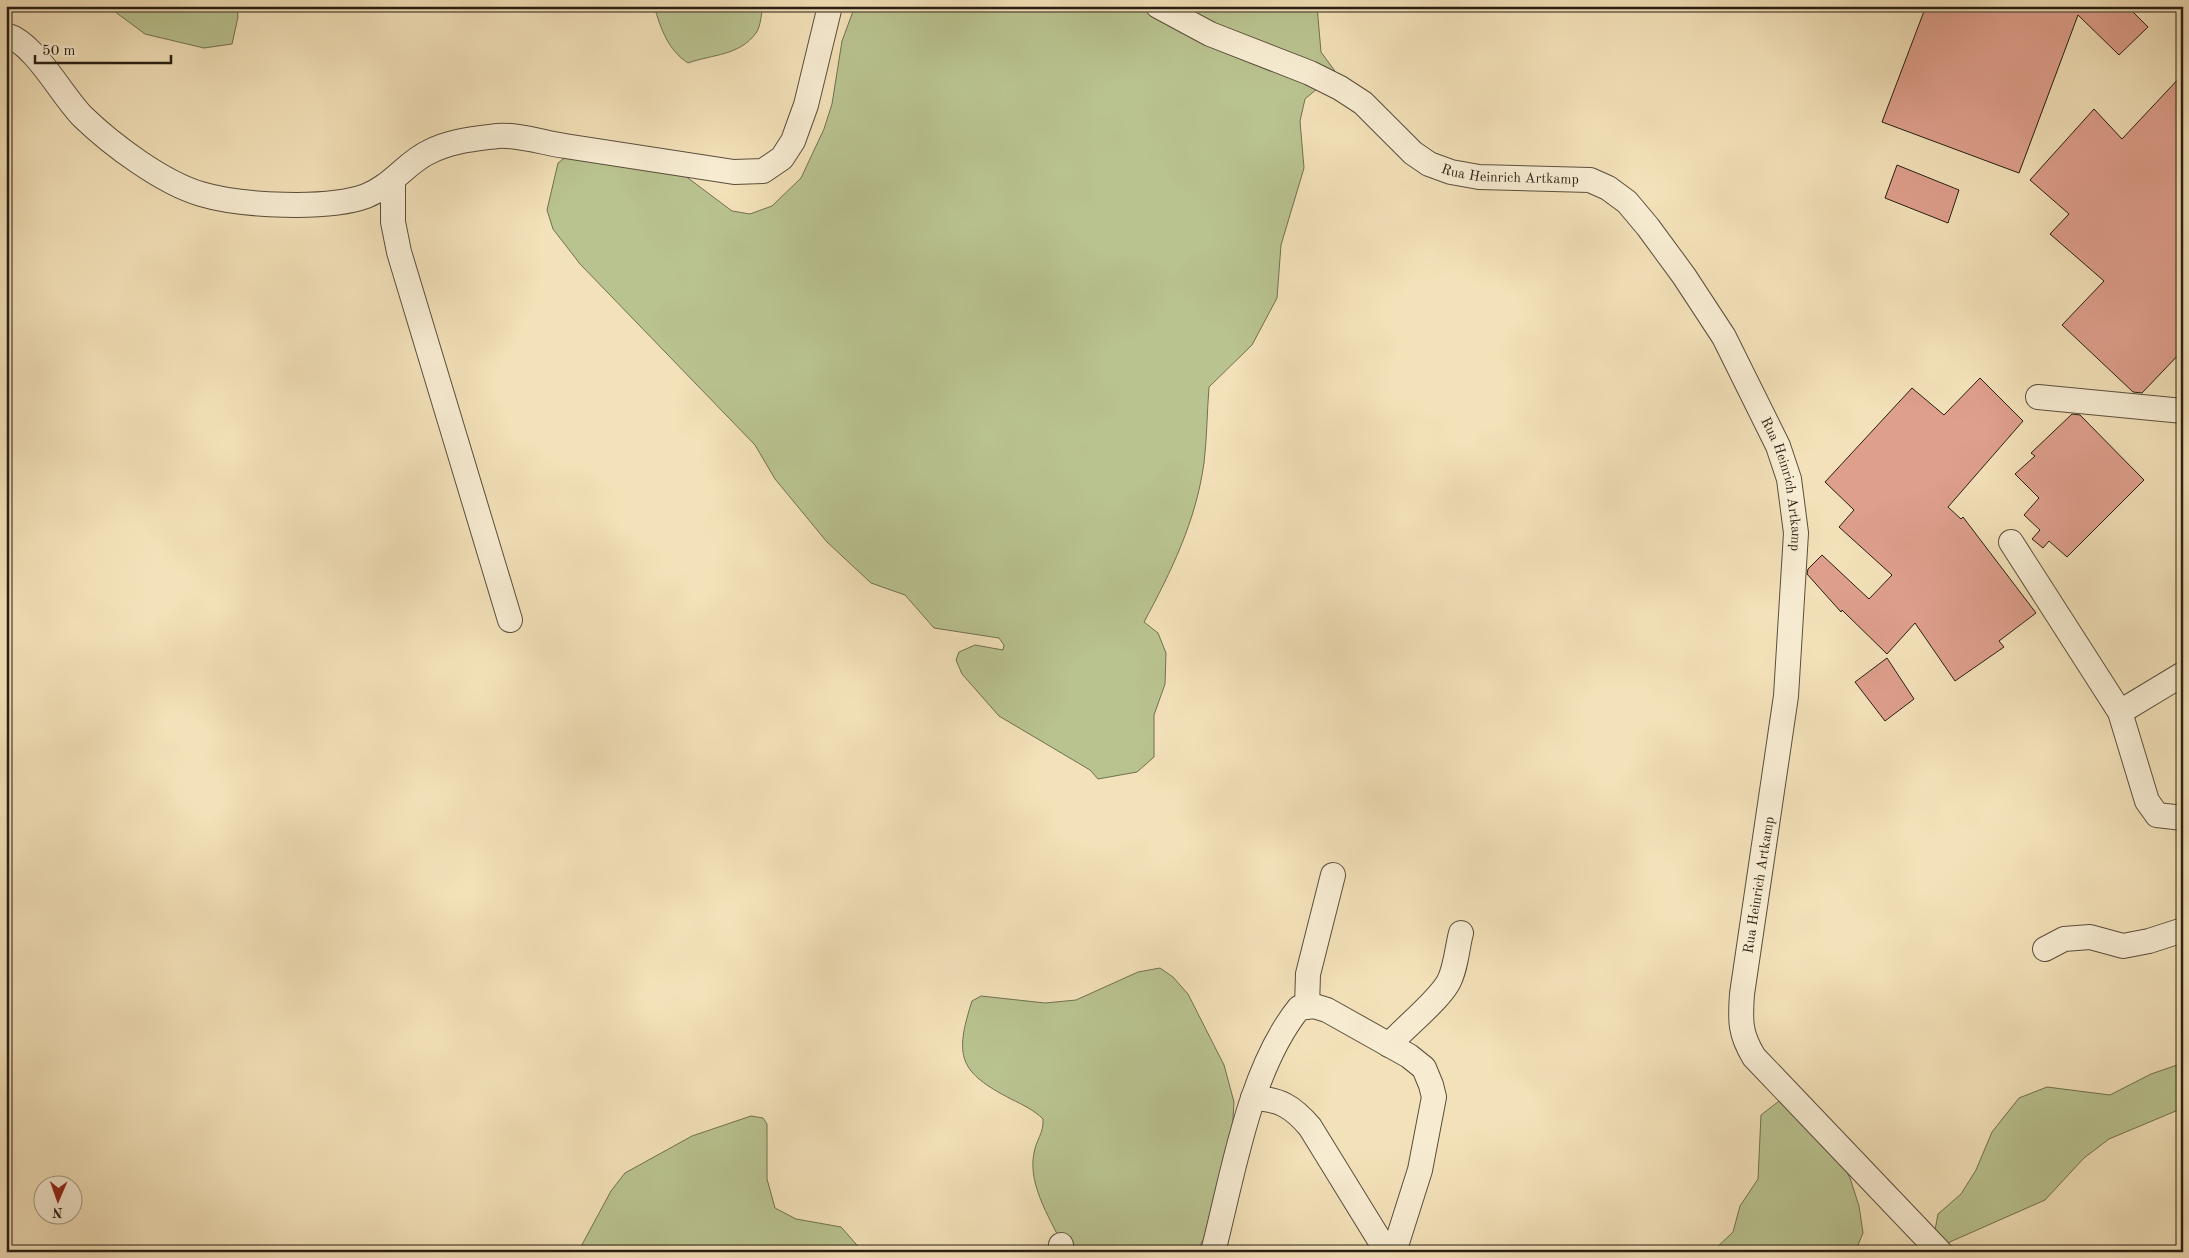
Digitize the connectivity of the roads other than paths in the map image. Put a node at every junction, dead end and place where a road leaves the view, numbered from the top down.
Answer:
1 (830, 6) edge
2 (1158, 6) edge
3 (6, 35) edge
4 (393, 181) junction
5 (2038, 397) dead end
6 (2183, 411) edge
7 (2011, 542) dead end
8 (510, 620) dead end
9 (2183, 674) edge
10 (2120, 712) junction
11 (2183, 818) edge
12 (1333, 875) dead end
13 (2183, 930) edge
14 (1461, 934) dead end
15 (2045, 949) dead end
16 (1307, 1006) junction
17 (1388, 1045) junction
18 (1253, 1098) junction
19 (1213, 1252) edge
20 (1387, 1252) edge
21 (1394, 1252) edge
22 (1940, 1252) edge

1 - 4 street
2 - 22 street, Rua Heinrich Artkamp
3 - 4 street
4 - 8 street
5 - 6 street
7 - 10 street
9 - 10 street
10 - 11 street
12 - 16 street
13 - 15 street
14 - 17 street
16 - 17 street
16 - 18 street
17 - 21 street
18 - 19 street
18 - 20 street

